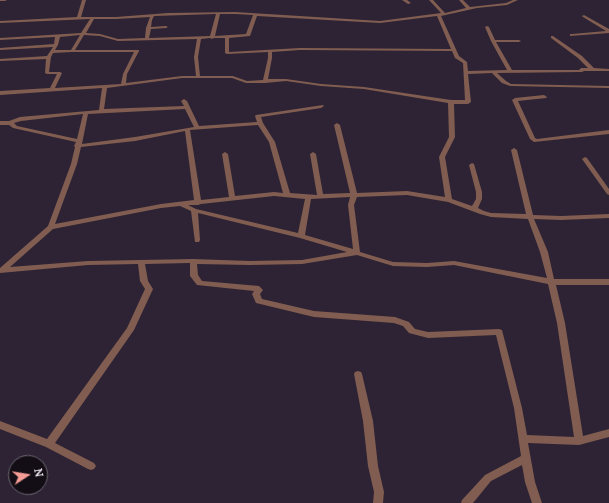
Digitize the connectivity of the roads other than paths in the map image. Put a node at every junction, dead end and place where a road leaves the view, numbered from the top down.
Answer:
1 (0, 0) edge
2 (5, 0) edge
3 (84, 0) edge
4 (332, 0) edge
5 (337, 0) edge
6 (404, 0) edge
7 (431, 0) edge
8 (461, 0) edge
9 (516, 0) edge
10 (409, 3) dead end
11 (469, 9) junction
12 (218, 13) junction
13 (256, 14) junction
14 (438, 14) junction
15 (444, 14) junction
16 (153, 15) junction
17 (584, 16) dead end
18 (79, 18) junction
19 (93, 18) junction
20 (0, 22) edge
21 (166, 27) dead end
22 (487, 27) dead end
23 (148, 28) junction
24 (609, 32) edge
25 (81, 34) junction
26 (58, 35) junction
27 (572, 35) dead end
28 (199, 37) junction
29 (227, 37) junction
30 (552, 37) dead end
31 (147, 38) junction
32 (212, 38) junction
33 (0, 39) edge
34 (118, 40) junction
35 (493, 41) junction
36 (519, 41) dead end
37 (56, 45) junction
38 (0, 49) edge
39 (270, 50) junction
40 (453, 50) junction
41 (72, 51) junction
42 (113, 51) junction
43 (50, 54) junction
44 (0, 60) edge
45 (592, 69) junction
46 (609, 70) edge
47 (510, 71) junction
48 (493, 72) junction
49 (465, 74) junction
50 (198, 76) junction
51 (265, 82) junction
52 (122, 85) junction
53 (105, 86) junction
54 (609, 87) edge
55 (52, 90) junction
56 (0, 93) edge
57 (544, 97) dead end
58 (184, 101) dead end
59 (452, 102) junction
60 (321, 106) dead end
61 (187, 107) junction
62 (101, 112) junction
63 (86, 113) junction
64 (0, 123) edge
65 (10, 123) junction
66 (260, 123) junction
67 (337, 125) dead end
68 (197, 128) junction
69 (187, 129) junction
70 (609, 132) edge
71 (78, 143) junction
72 (514, 150) dead end
73 (225, 154) dead end
74 (313, 154) dead end
75 (585, 159) dead end
76 (472, 165) dead end
77 (609, 193) edge
78 (287, 195) junction
79 (354, 195) junction
80 (320, 196) junction
81 (308, 197) junction
82 (232, 199) junction
83 (449, 200) junction
84 (198, 203) junction
85 (182, 205) junction
86 (474, 209) junction
87 (194, 210) junction
88 (530, 216) junction
89 (609, 216) edge
90 (51, 227) junction
91 (301, 236) junction
92 (197, 240) dead end
93 (357, 253) junction
94 (194, 261) junction
95 (140, 262) junction
96 (1, 271) edge
97 (552, 282) junction
98 (609, 282) edge
99 (358, 374) dead end
100 (0, 425) edge
101 (609, 433) edge
102 (523, 439) junction
103 (579, 441) junction
104 (49, 444) junction
105 (526, 458) junction
106 (91, 466) dead end
107 (378, 503) edge
108 (466, 503) edge
109 (537, 503) edge

1 - 2 street
3 - 18 street
4 - 5 street
6 - 10 street
7 - 15 street
8 - 11 street
9 - 11 street
11 - 15 street
12 - 13 street
12 - 16 street
12 - 32 street
13 - 14 street
13 - 29 street
14 - 15 street
14 - 40 street
16 - 19 street
16 - 23 street
17 - 24 street
18 - 19 street
18 - 20 street
19 - 25 street
21 - 23 street
22 - 35 street
23 - 31 street
24 - 27 street
25 - 26 street
25 - 34 street
25 - 41 street
26 - 33 street
26 - 37 street
28 - 31 street
28 - 32 street
28 - 50 street
29 - 32 street
29 - 39 street
30 - 45 street
31 - 34 street
34 - 42 street
35 - 36 street
35 - 47 street
37 - 38 street
37 - 43 street
39 - 40 street
39 - 51 street
40 - 49 street
41 - 42 street
41 - 43 street
42 - 52 street
43 - 44 street
43 - 55 street
45 - 46 street
45 - 47 street
47 - 48 street
48 - 49 street
48 - 54 street
49 - 59 street
50 - 51 street
50 - 52 street
51 - 59 street
52 - 53 street
53 - 55 street
53 - 62 street
55 - 56 street
57 - 70 street
58 - 61 street
59 - 83 street
60 - 66 street
61 - 62 street
61 - 68 street
62 - 63 street
63 - 65 street
63 - 71 street
64 - 65 street
65 - 71 street
66 - 68 street
66 - 78 street
67 - 79 street
68 - 69 street
69 - 71 street
69 - 84 street
71 - 90 street
72 - 88 street
73 - 82 street
74 - 80 street
75 - 77 street
76 - 86 street
78 - 81 street
78 - 82 street
79 - 80 street
79 - 83 street
79 - 93 street
80 - 81 street
81 - 91 street
82 - 84 street
83 - 86 street
84 - 85 street
85 - 87 street
85 - 90 street
86 - 88 street
87 - 91 street
87 - 92 street
88 - 89 street
88 - 97 street
90 - 96 street
91 - 93 street
93 - 94 street
93 - 97 street
94 - 95 street
94 - 102 street
95 - 96 street
95 - 104 street
97 - 98 street
97 - 103 street
99 - 107 street
100 - 104 street
101 - 103 street
102 - 103 street
102 - 105 street
104 - 106 street
105 - 108 street
105 - 109 street

